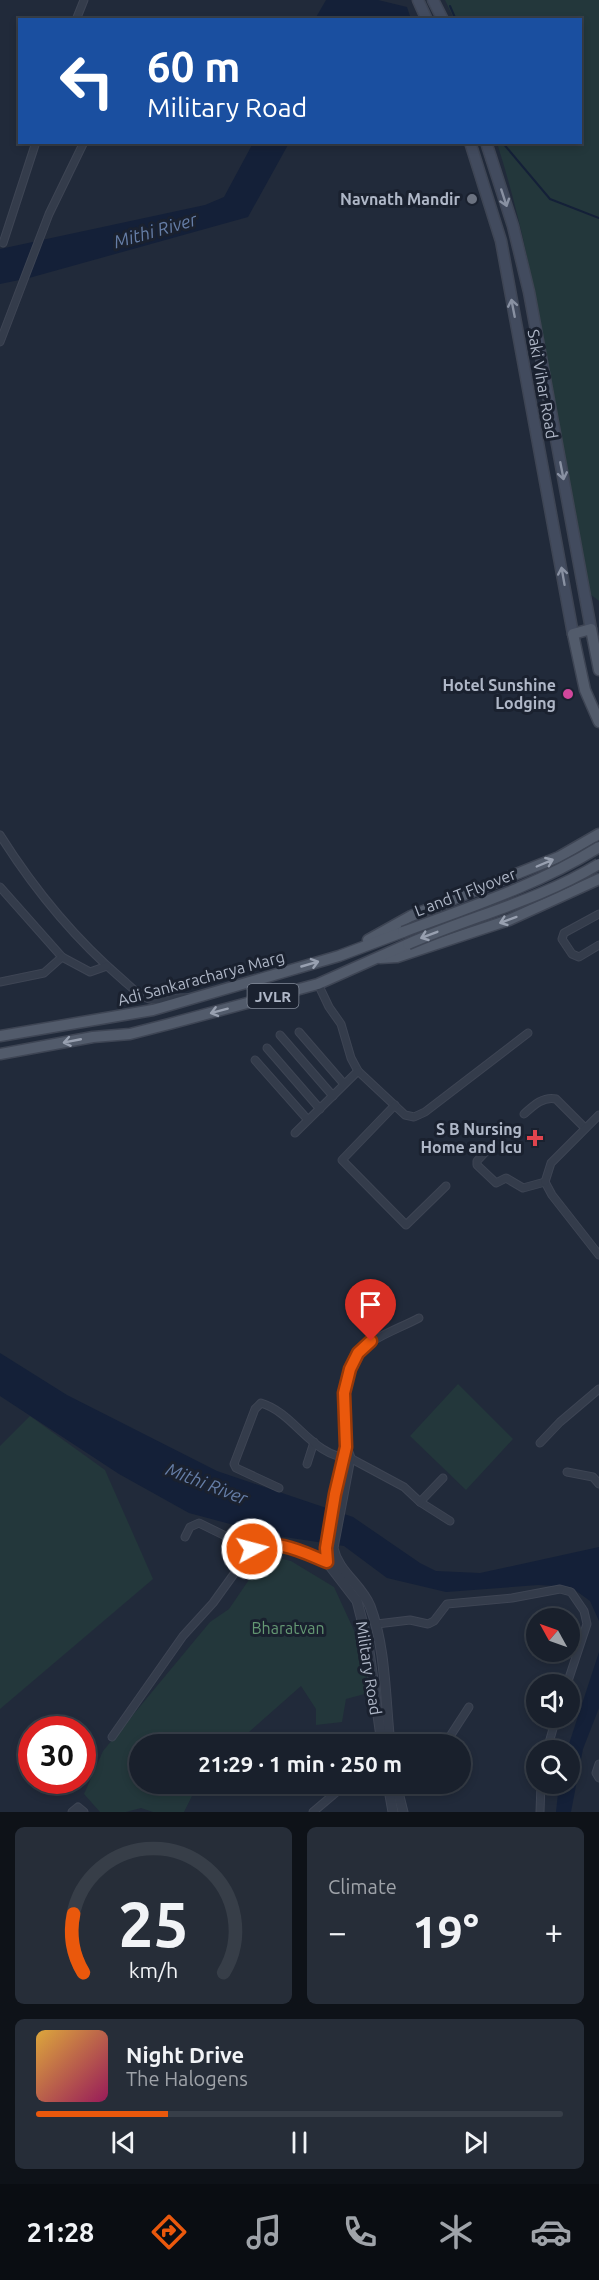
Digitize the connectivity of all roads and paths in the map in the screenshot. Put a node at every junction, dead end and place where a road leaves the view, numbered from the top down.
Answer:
1 (84, 0) edge
2 (417, 0) edge
3 (435, 3) edge
4 (425, 15) edge
5 (77, 18) edge
6 (442, 18) edge
7 (35, 144) edge
8 (83, 144) edge
9 (471, 144) edge
10 (487, 144) edge
11 (3, 243) dead end
12 (0, 342) edge
13 (574, 536) junction
14 (556, 538) junction
15 (595, 628) edge
16 (573, 634) junction
17 (596, 647) edge
18 (578, 653) junction
19 (599, 670) edge
20 (599, 722) edge
21 (599, 834) edge
22 (0, 835) edge
23 (580, 846) junction
24 (599, 847) edge
25 (599, 864) edge
26 (599, 879) edge
27 (0, 887) edge
28 (599, 914) edge
29 (599, 945) edge
30 (339, 956) junction
31 (62, 957) junction
32 (374, 958) junction
33 (107, 966) junction
34 (0, 982) edge
35 (318, 984) junction
36 (192, 998) junction
37 (299, 1032) dead end
38 (528, 1033) dead end
39 (280, 1035) dead end
40 (0, 1036) edge
41 (267, 1048) dead end
42 (0, 1054) edge
43 (255, 1060) dead end
44 (358, 1071) junction
45 (344, 1084) junction
46 (333, 1096) junction
47 (395, 1106) junction
48 (320, 1109) junction
49 (524, 1114) dead end
50 (599, 1115) edge
51 (308, 1120) junction
52 (585, 1128) junction
53 (295, 1133) dead end
54 (494, 1143) dead end
55 (545, 1182) junction
56 (446, 1186) dead end
57 (599, 1255) edge
58 (419, 1318) dead end
59 (599, 1389) edge
60 (314, 1442) junction
61 (540, 1443) dead end
62 (346, 1447) joint
63 (346, 1458) junction
64 (307, 1464) dead end
65 (567, 1472) dead end
66 (444, 1478) dead end
67 (599, 1484) edge
68 (279, 1488) dead end
69 (420, 1502) junction
70 (450, 1521) dead end
71 (185, 1537) dead end
72 (252, 1549) junction
73 (331, 1561) junction
74 (376, 1624) junction
75 (570, 1674) edge
76 (469, 1707) dead end
77 (384, 1728) junction
78 (383, 1734) edge
79 (386, 1734) edge
80 (451, 1734) edge
81 (112, 1737) dead end
82 (599, 1764) edge
83 (599, 1778) edge
84 (334, 1794) edge
85 (390, 1794) edge
86 (398, 1794) edge
87 (541, 1794) edge
88 (72, 1812) edge
89 (84, 1812) edge
90 (313, 1812) edge
91 (393, 1812) edge
92 (403, 1812) edge
93 (540, 1812) edge

1 - 5 street
2 - 4 main road
3 - 4 main road
3 - 6 main road
7 - 11 street
8 - 12 street
14 -> 9 main road, Saki Vihar Road
10 -> 13 main road, Saki Vihar Road
13 - 14 main road
13 - 15 main road, Saki Vihar Road
16 -> 14 main road, Saki Vihar Road
15 - 16 main road
15 - 17 main road
16 - 18 main road
17 - 18 main road
17 - 19 main road
18 - 20 main road
21 - 23 main road
22 - 33 street
23 - 26 main road
30 -> 23 main road
24 - 30 main road, L and T Flyover / JVLR, bridge
25 -> 32 main road, L and T Flyover / JVLR, bridge
26 -> 32 main road
27 - 31 street
28 - 29 street
36 -> 30 main road, Adi Sankaracharya Marg / JVLR
31 - 33 street
31 - 34 street
32 - 35 main road, JVLR
33 - 36 street
35 -> 42 main road, JVLR
35 - 44 street
36 - 40 main road, Adi Sankaracharya Marg / JVLR
37 - 45 street
38 - 47 street
39 - 46 street
41 - 48 street
43 - 51 street
44 - 45 street
44 - 47 street
45 - 46 street
46 - 48 street
47 - 56 street
48 - 51 street
49 - 52 street
50 - 52 street
51 - 53 street
52 - 55 street
54 - 55 street
55 - 57 street
58 - 62 street
59 - 61 street
60 - 63 street
60 - 64 street
60 - 68 street
62 - 63 street
63 - 69 street
63 - 73 street
65 - 67 street
66 - 69 street
69 - 70 street
71 - 72 street
72 - 73 street
72 - 81 street
73 - 74 street
73 - 77 street, Military Road
74 - 75 street
74 - 77 street
76 - 80 street
77 - 78 street, Military Road
77 - 79 street
82 - 83 street
84 - 90 street
85 - 91 street
86 - 92 street
87 - 93 street
88 - 89 street

